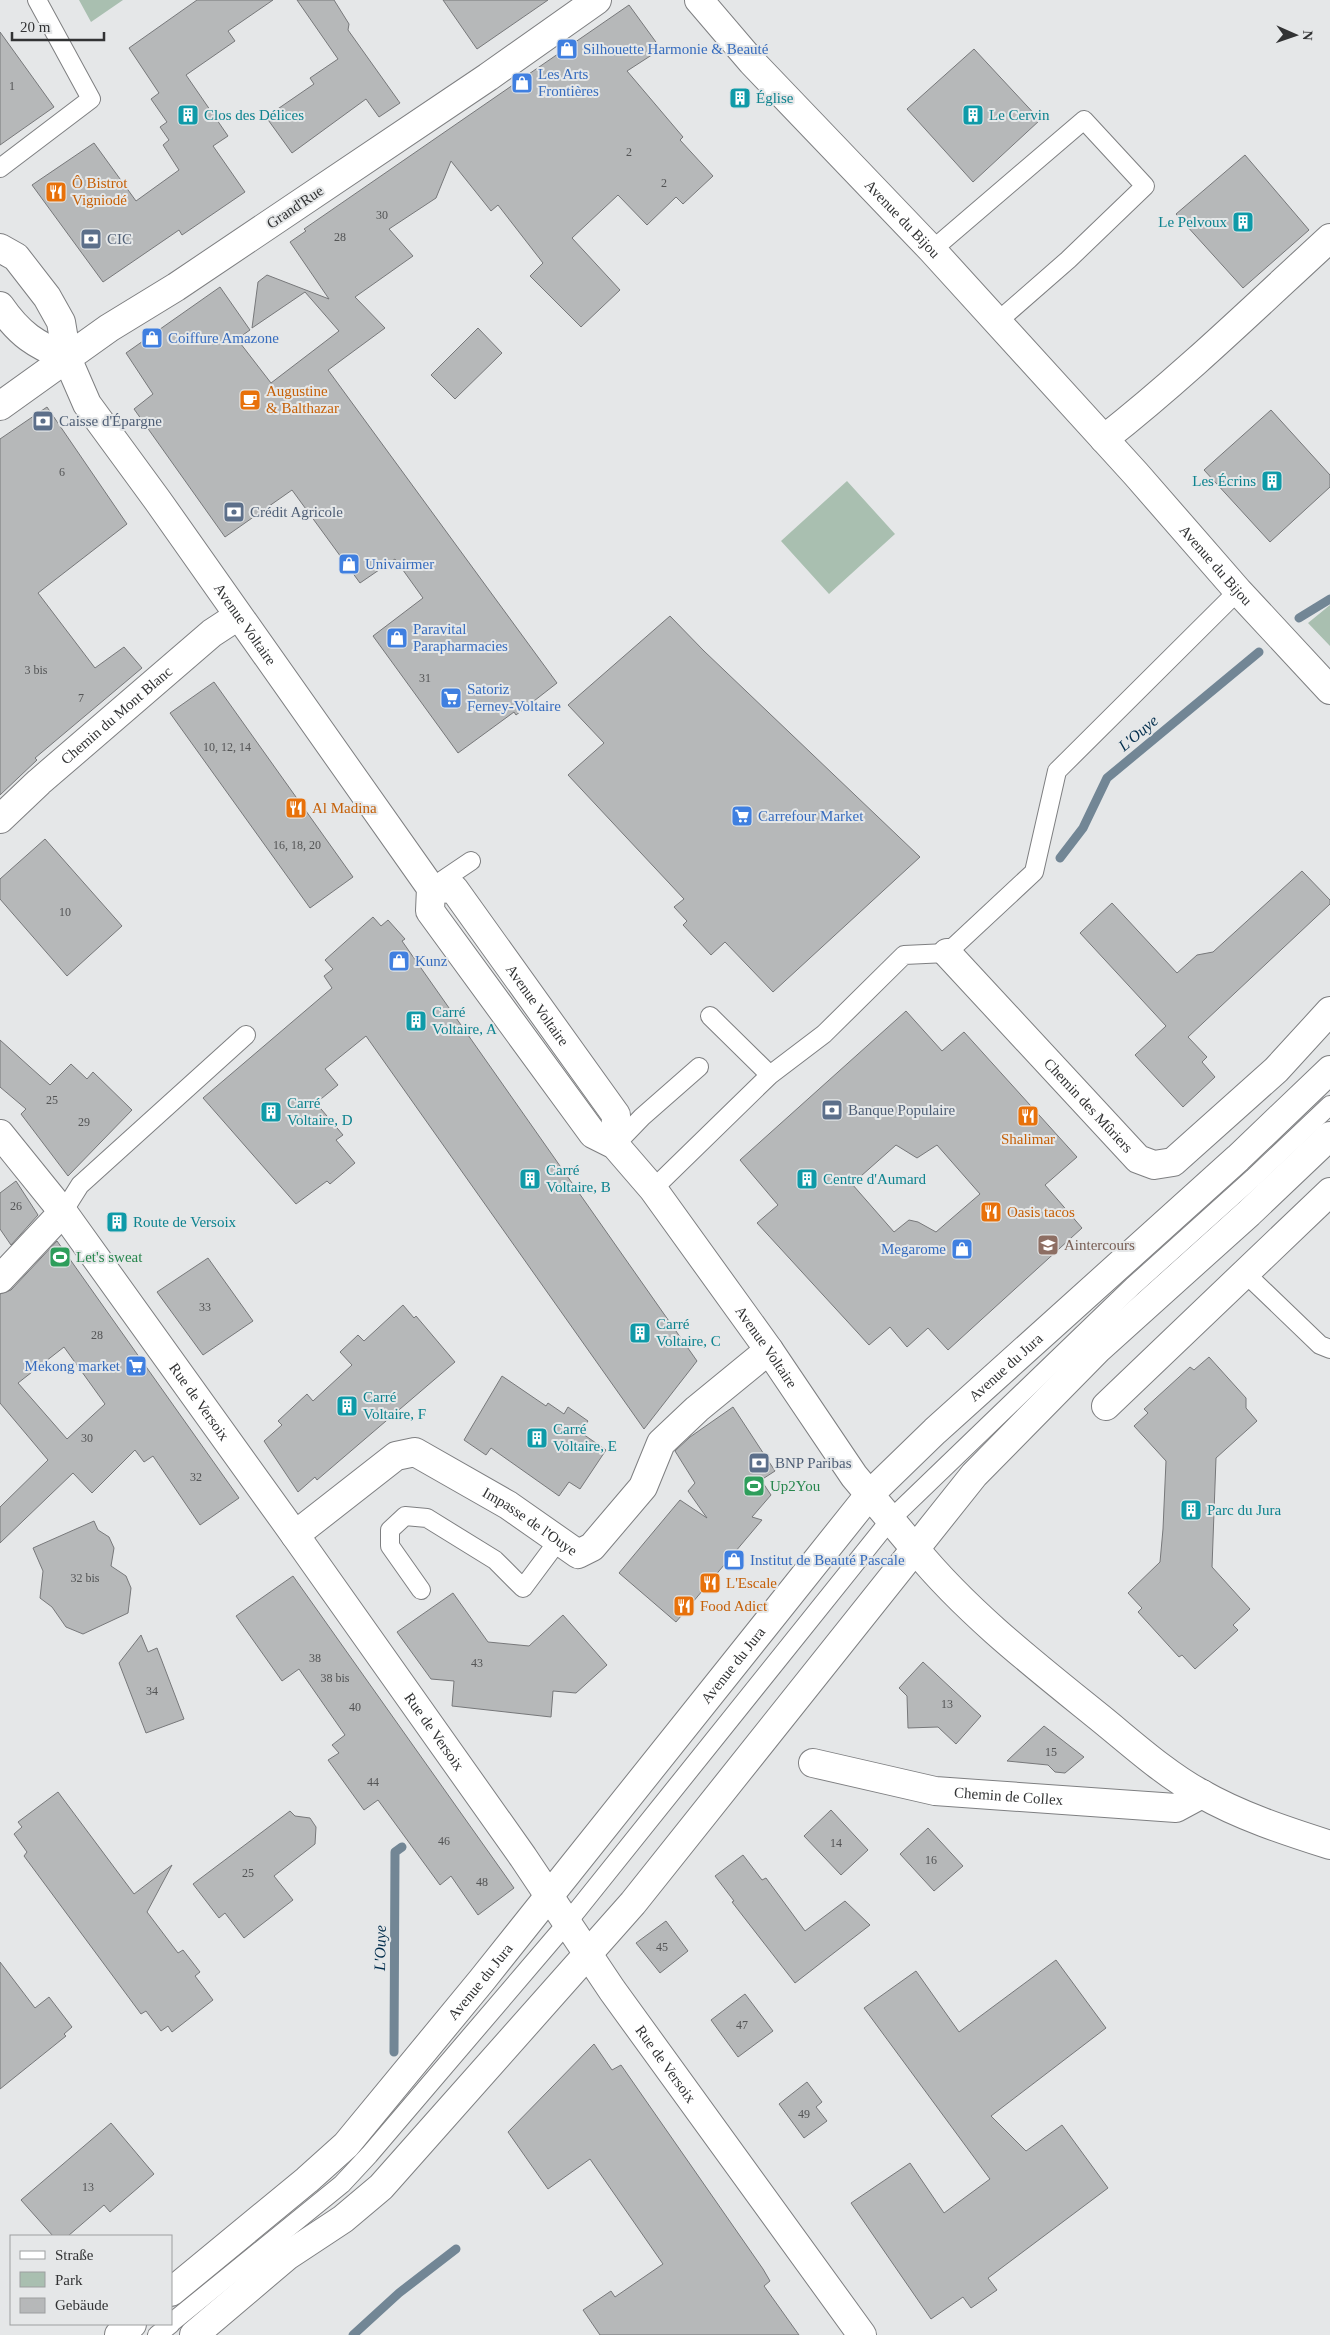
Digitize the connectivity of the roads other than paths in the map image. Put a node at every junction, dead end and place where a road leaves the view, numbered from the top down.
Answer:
1 (37, 0) edge
2 (699, 0) edge
3 (590, 2) edge
4 (0, 168) edge
5 (1330, 238) edge
6 (0, 248) edge
7 (932, 250) junction
8 (0, 306) edge
9 (997, 322) junction
10 (67, 358) junction
11 (0, 406) edge
12 (1104, 439) junction
13 (1238, 591) junction
14 (238, 616) junction
15 (1330, 690) edge
16 (0, 819) edge
17 (471, 861) dead end
18 (431, 888) junction
19 (947, 953) junction
20 (1330, 1011) edge
21 (710, 1016) dead end
22 (246, 1035) dead end
23 (699, 1067) dead end
24 (1330, 1070) edge
25 (770, 1075) junction
26 (1330, 1105) edge
27 (0, 1134) edge
28 (1330, 1136) edge
29 (615, 1145) junction
30 (653, 1189) junction
31 (1330, 1192) edge
32 (62, 1212) junction
33 (1244, 1272) junction
34 (0, 1279) edge
35 (1330, 1349) edge
36 (769, 1350) junction
37 (1106, 1406) dead end
38 (869, 1495) junction
39 (890, 1520) junction
40 (295, 1534) junction
41 (558, 1540) junction
42 (916, 1550) junction
43 (421, 1590) dead end
44 (813, 1762) dead end
45 (1202, 1794) junction
46 (1330, 1844) edge
47 (549, 1896) junction
48 (567, 1923) junction
49 (587, 1953) junction
50 (172, 2291) edge
51 (172, 2323) edge
52 (131, 2325) edge
53 (170, 2325) edge
54 (119, 2335) edge
55 (157, 2335) edge
56 (194, 2335) edge
57 (862, 2335) edge

1 - 4 lane
2 - 7 main road, Avenue du Bijou
3 - 10 main road, Grand'Rue
5 - 12 main road
6 - 10 main road, Avenue Voltaire
7 - 9 main road, Avenue du Bijou
7 - 9 lane
8 - 10 main road
9 - 12 main road, Avenue du Bijou
10 - 11 main road, Grand'Rue
10 - 14 main road, Avenue Voltaire
12 - 13 main road, Avenue du Bijou
13 - 15 main road, Avenue du Bijou
13 - 19 lane
14 - 16 main road, Chemin du Mont Blanc
14 - 18 main road, Avenue Voltaire
17 - 18 lane
18 - 29 main road, Avenue Voltaire
19 - 20 main road, Chemin des Mûriers
19 - 25 lane
21 - 25 lane
22 - 32 lane
23 - 29 lane
24 - 38 main road, Avenue du Jura
25 - 30 lane
26 - 39 lane
27 - 32 main road, Rue de Versoix
28 - 42 main road
29 - 30 main road, Avenue Voltaire
30 - 36 main road, Avenue Voltaire
31 - 33 main road
32 - 34 main road
32 - 40 main road, Rue de Versoix
33 - 35 lane
33 - 37 main road
36 - 38 main road, Avenue Voltaire
36 - 41 main road, Impasse de l'Ouye
38 - 39 main road, Avenue Voltaire
38 - 47 main road, Avenue du Jura
39 - 42 main road, Avenue Voltaire
39 - 48 lane
40 - 41 main road, Impasse de l'Ouye
40 - 47 main road, Rue de Versoix
41 - 43 lane
42 - 45 main road
42 - 49 main road
44 - 45 main road, Chemin de Collex
45 - 46 main road
47 - 48 main road, Rue de Versoix
47 - 50 main road, Avenue du Jura
48 - 49 main road, Rue de Versoix
48 - 51 lane
49 - 56 main road
49 - 57 main road, Rue de Versoix
52 - 54 main road
53 - 55 lane

